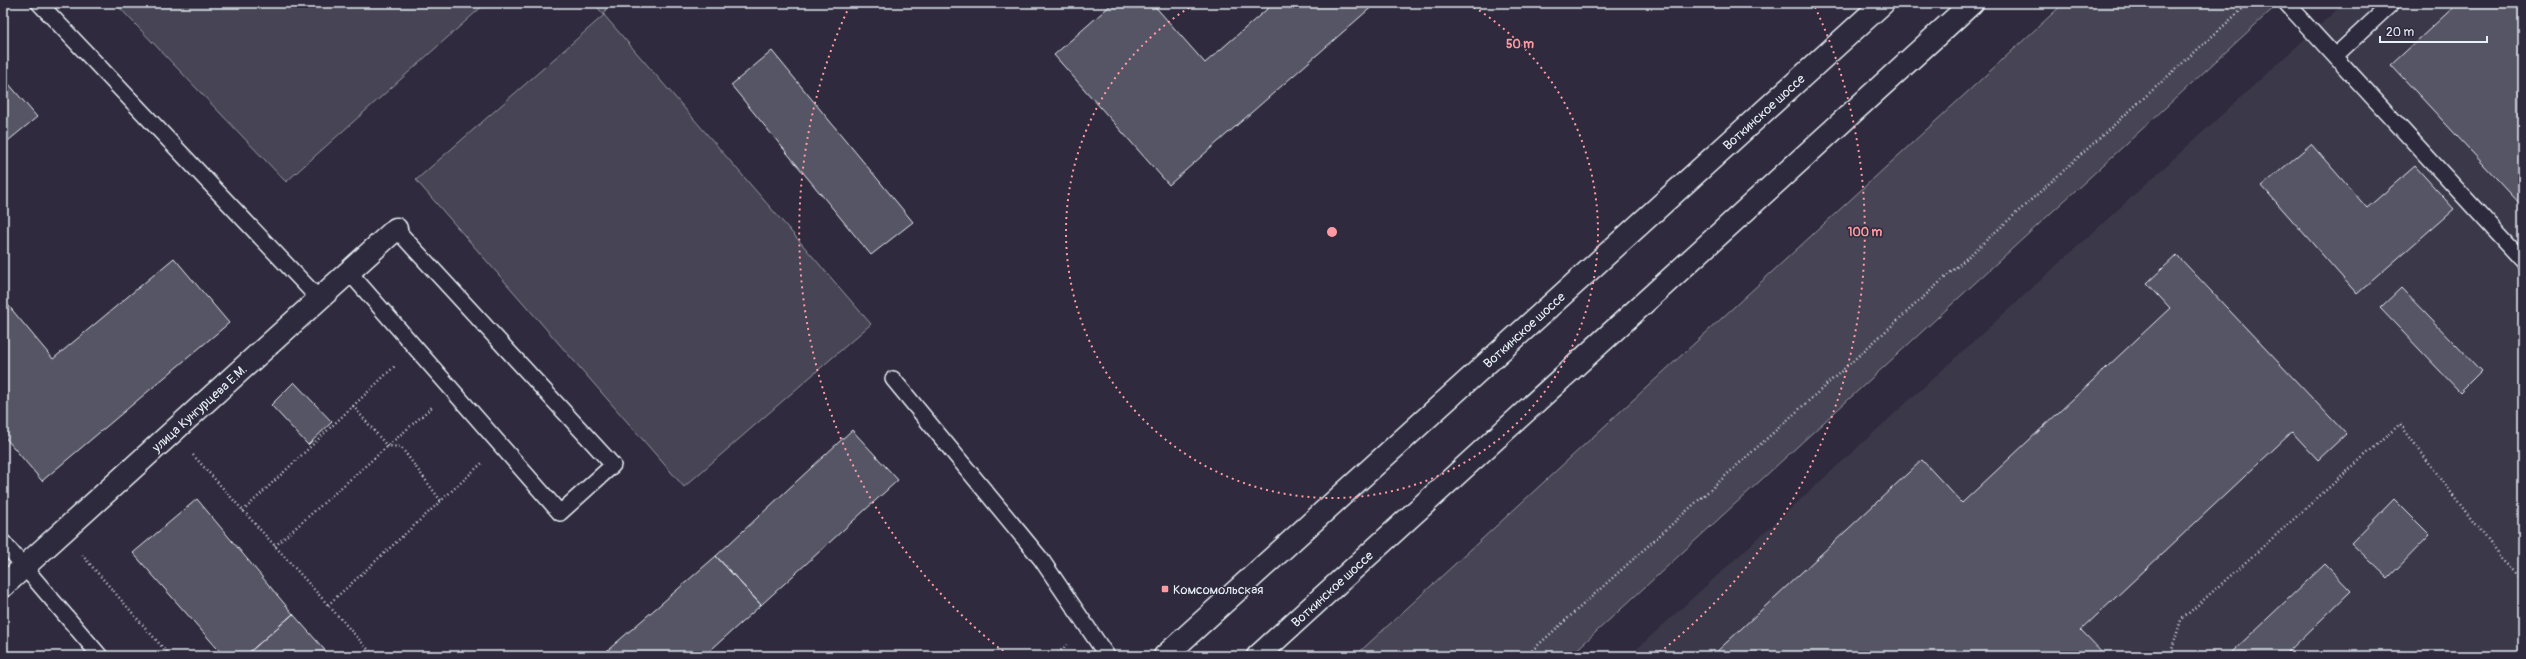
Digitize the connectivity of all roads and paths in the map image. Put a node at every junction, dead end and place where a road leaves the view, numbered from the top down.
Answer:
1 (39, 3) edge
2 (1883, 3) edge
3 (1972, 3) edge
4 (2249, 3) edge
5 (2286, 3) edge
6 (2392, 3) edge
7 (2334, 56) junction
8 (396, 230) joint
9 (2523, 261) edge
10 (349, 272) junction
11 (319, 299) junction
12 (415, 348) junction
13 (893, 379) dead end
14 (452, 390) junction
15 (353, 406) junction
16 (172, 432) junction
17 (387, 446) junction
18 (502, 446) junction
19 (441, 501) junction
20 (243, 511) junction
21 (62, 532) junction
22 (3, 542) edge
23 (275, 546) junction
24 (24, 566) junction
25 (2523, 580) edge
26 (3, 586) edge
27 (328, 605) junction
28 (100, 656) edge
29 (170, 656) edge
30 (374, 656) edge
31 (1107, 656) edge
32 (1165, 656) edge
33 (1258, 656) edge
34 (1526, 656) edge
35 (2170, 656) edge

1 - 11 lane
2 - 32 main road, Воткинское шоссе
3 - 33 main road, Воткинское шоссе
4 - 34 path
5 - 7 lane
6 - 7 lane
7 - 9 lane
8 - 10 main road, улица Кунгурцева Е.М.
8 - 18 lane
10 - 11 main road, улица Кунгурцева Е.М.
10 - 12 lane
11 - 16 main road, улица Кунгурцева Е.М.
12 - 14 lane
12 - 15 path
13 - 31 lane
14 - 17 path
14 - 18 lane
15 - 17 path
15 - 20 path
16 - 20 path
16 - 21 main road, улица Кунгурцева Е.М.
17 - 19 path
17 - 23 path
18 - 19 path
19 - 27 path
20 - 23 path
21 - 24 main road, улица Кунгурцева Е.М.
21 - 29 path
22 - 24 lane
23 - 27 path
24 - 26 main road, улица Кунгурцева Е.М.
24 - 28 lane
25 - 35 path
27 - 30 path

